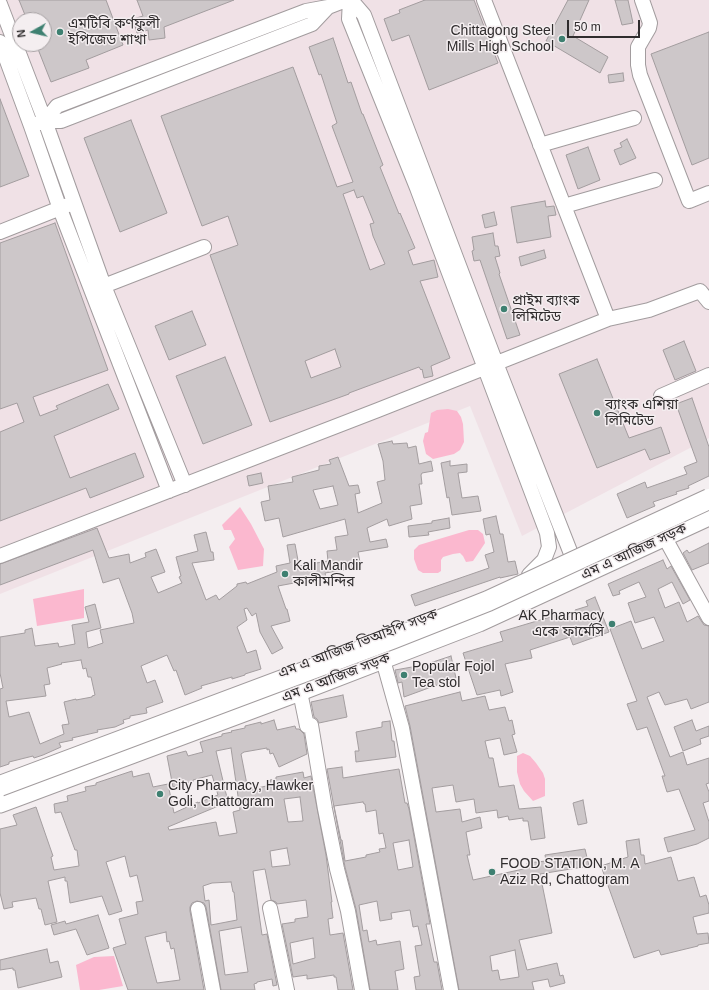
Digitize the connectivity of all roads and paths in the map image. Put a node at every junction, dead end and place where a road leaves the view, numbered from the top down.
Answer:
1 (346, 0) edge
2 (350, 0) edge
3 (484, 0) edge
4 (642, 0) edge
5 (327, 3) edge
6 (0, 4) edge
7 (5, 48) edge
8 (634, 118) dead end
9 (45, 121) junction
10 (31, 126) junction
11 (540, 145) junction
12 (656, 180) dead end
13 (709, 193) edge
14 (73, 203) junction
15 (564, 206) junction
16 (60, 209) junction
17 (0, 232) edge
18 (204, 247) dead end
19 (98, 289) junction
20 (709, 302) edge
21 (608, 319) junction
22 (490, 365) junction
23 (709, 375) edge
24 (660, 396) dead end
25 (185, 485) junction
26 (169, 491) junction
27 (709, 491) edge
28 (709, 499) edge
29 (709, 511) edge
30 (709, 517) edge
31 (665, 538) junction
32 (571, 555) junction
33 (0, 556) edge
34 (529, 575) junction
35 (580, 577) junction
36 (709, 618) edge
37 (383, 660) junction
38 (300, 692) junction
39 (0, 778) edge
40 (0, 786) edge
41 (0, 797) edge
42 (0, 804) edge
43 (270, 908) dead end
44 (198, 909) dead end
45 (212, 990) edge
46 (287, 990) edge
47 (362, 990) edge
48 (451, 990) edge

1 - 5 street
2 - 22 street
3 - 11 street
4 - 13 street
5 - 9 street
6 - 7 street
7 - 9 street
7 - 10 street
8 - 11 street
9 - 10 street
9 - 14 street
10 - 16 street
11 - 15 street
12 - 15 street
14 - 16 street
14 - 19 street
15 - 21 street
16 - 17 street
16 - 19 street
18 - 19 street
19 - 25 street
19 - 26 street
20 - 21 street
21 - 22 street
22 - 25 street
22 - 32 street
22 - 34 street
23 - 24 street
25 - 26 street
26 - 33 street
27 - 32 main road, এম এ আজিজ ভিআইপি সড়ক
28 - 40 highway, bridge
29 - 41 highway
30 - 31 main road, এম এ আজিজ সড়ক
31 - 35 main road, এম এ আজিজ সড়ক
31 - 36 street
32 - 34 main road, এম এ আজিজ ভিআইপি সড়ক
32 - 35 street
34 - 39 main road, এম এ আজিজ ভিআইপি সড়ক
35 - 37 main road, এম এ আজিজ সড়ক
37 - 38 main road, এম এ আজিজ সড়ক
37 - 48 street
38 - 42 main road, এম এ আজিজ সড়ক
38 - 47 street
43 - 46 street
44 - 45 street

